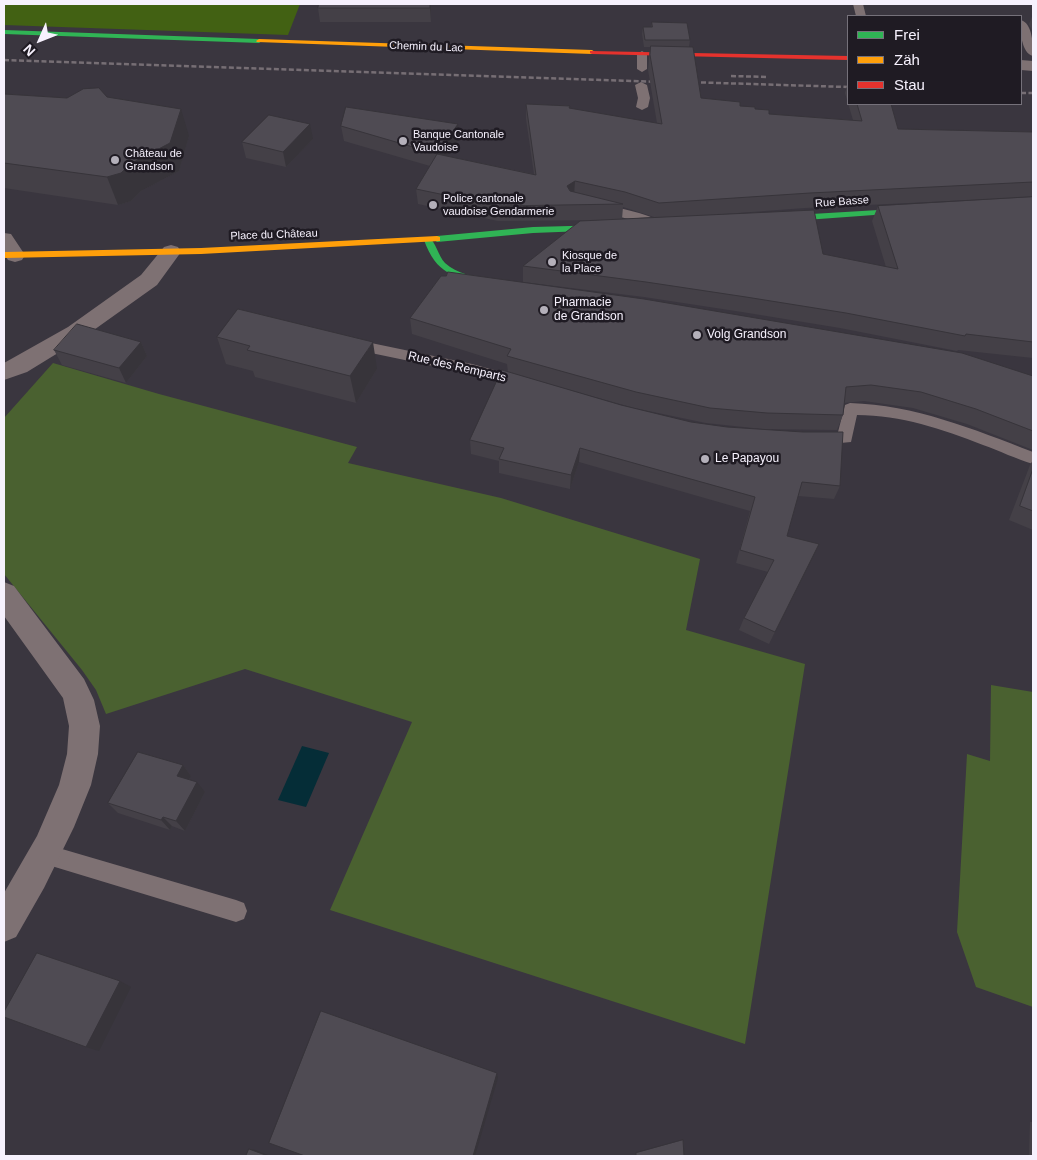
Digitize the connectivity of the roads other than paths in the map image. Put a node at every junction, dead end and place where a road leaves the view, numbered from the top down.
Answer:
1 (1022, 26) edge
2 (4, 32) edge
3 (1033, 53) edge
4 (642, 54) junction
5 (847, 58) edge
6 (642, 69) dead end
7 (641, 85) dead end
8 (642, 107) dead end
9 (583, 204) edge
10 (925, 210) edge
11 (766, 219) edge
12 (664, 225) joint
13 (428, 240) junction
14 (8, 250) edge
15 (171, 252) junction
16 (501, 286) edge
17 (352, 344) edge
18 (4, 372) edge
19 (537, 388) edge
20 (808, 438) edge
21 (1033, 458) edge
22 (4, 594) edge
23 (45, 854) junction
24 (236, 911) dead end
25 (4, 925) edge

1 - 3 lane
2 - 4 street, Chemin du Lac
4 - 5 street, Chemin du Lac
4 - 6 lane
7 - 8 lane
9 - 12 lane
10 - 11 street, Rue Basse
12 - 13 street, Place du Château
13 - 15 street, Place du Château
13 - 16 street
14 - 15 street, Place du Château
15 - 18 street
17 - 19 lane, Rue des Remparts
20 - 21 lane
22 - 23 street
23 - 24 lane
23 - 25 street

